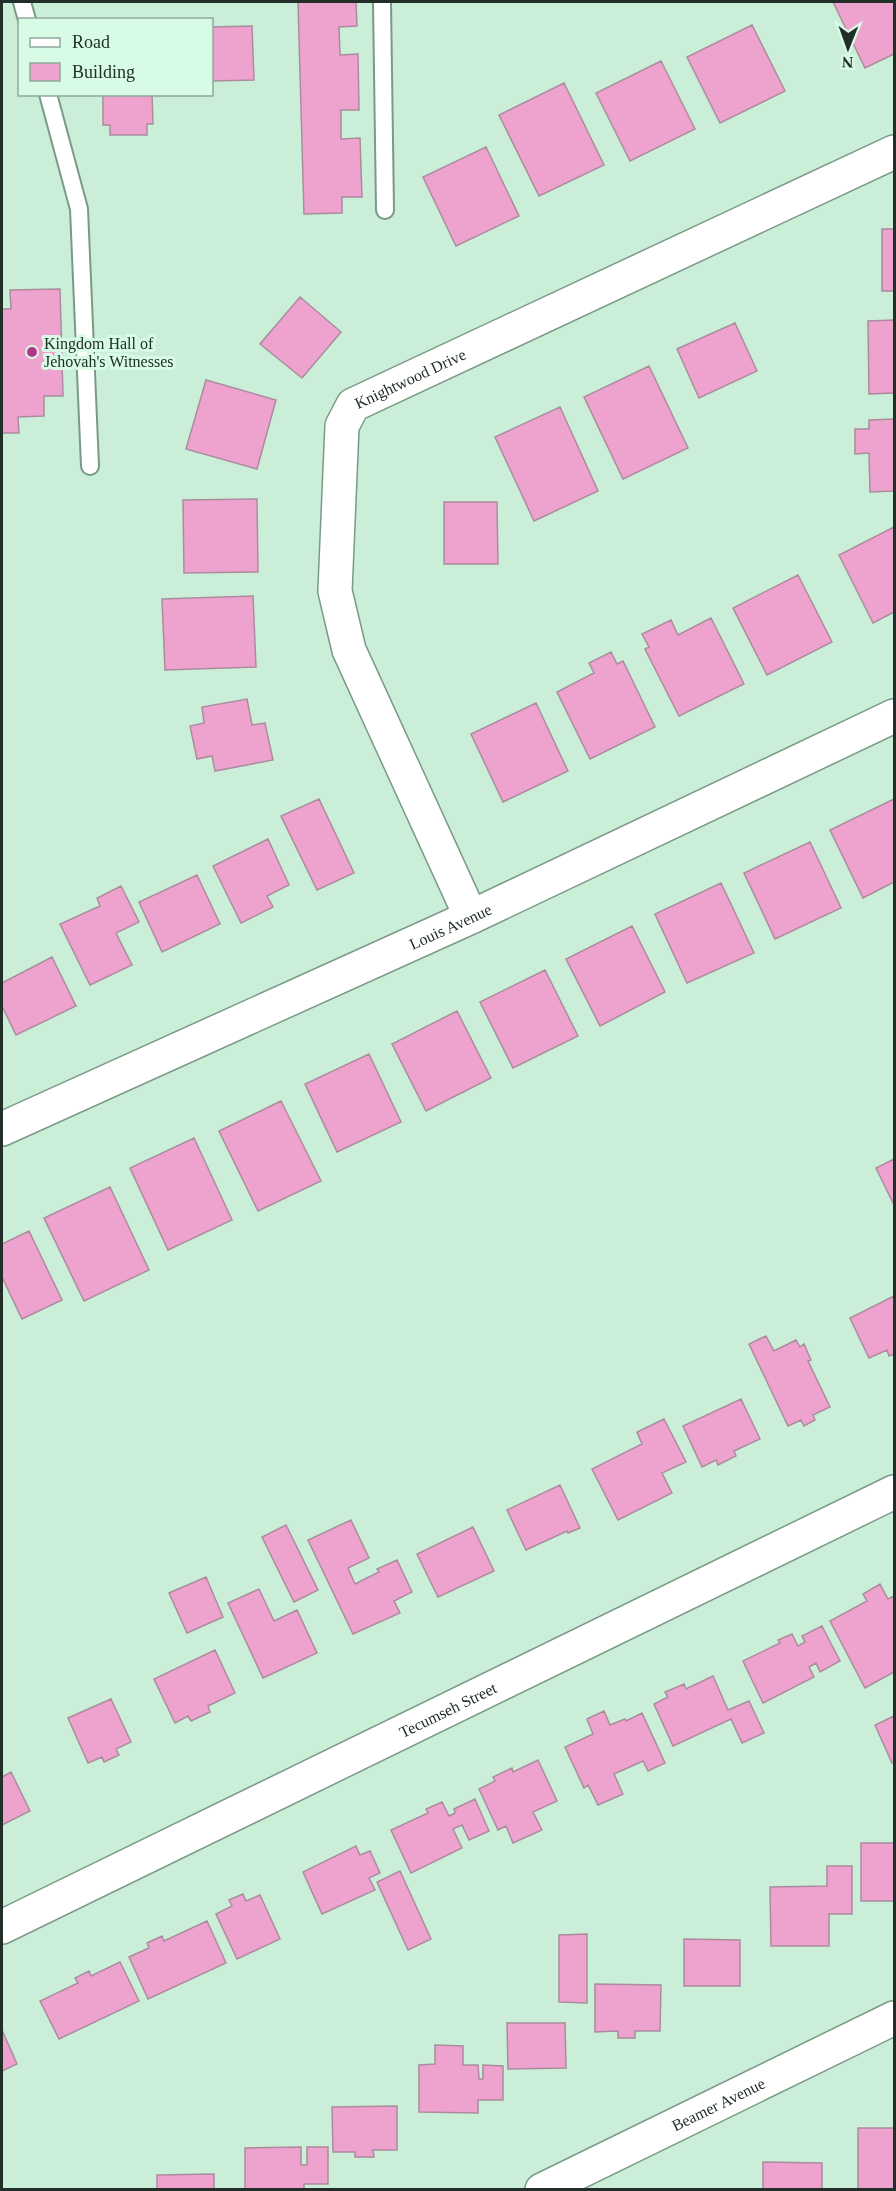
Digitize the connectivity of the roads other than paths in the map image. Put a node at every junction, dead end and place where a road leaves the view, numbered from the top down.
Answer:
1 (22, 2) edge
2 (382, 2) edge
3 (26, 18) edge
4 (49, 96) edge
5 (894, 152) edge
6 (385, 210) dead end
7 (90, 466) dead end
8 (894, 716) edge
9 (471, 917) junction
10 (2, 1129) edge
11 (894, 1492) edge
12 (2, 1927) edge
13 (894, 2018) edge
14 (542, 2190) edge

1 - 3 lane
2 - 6 lane
4 - 7 lane
5 - 9 street, Knightwood Drive
8 - 9 street, Louis Avenue
9 - 10 street, Louis Avenue
11 - 12 street, Tecumseh Street
13 - 14 street, Beamer Avenue

